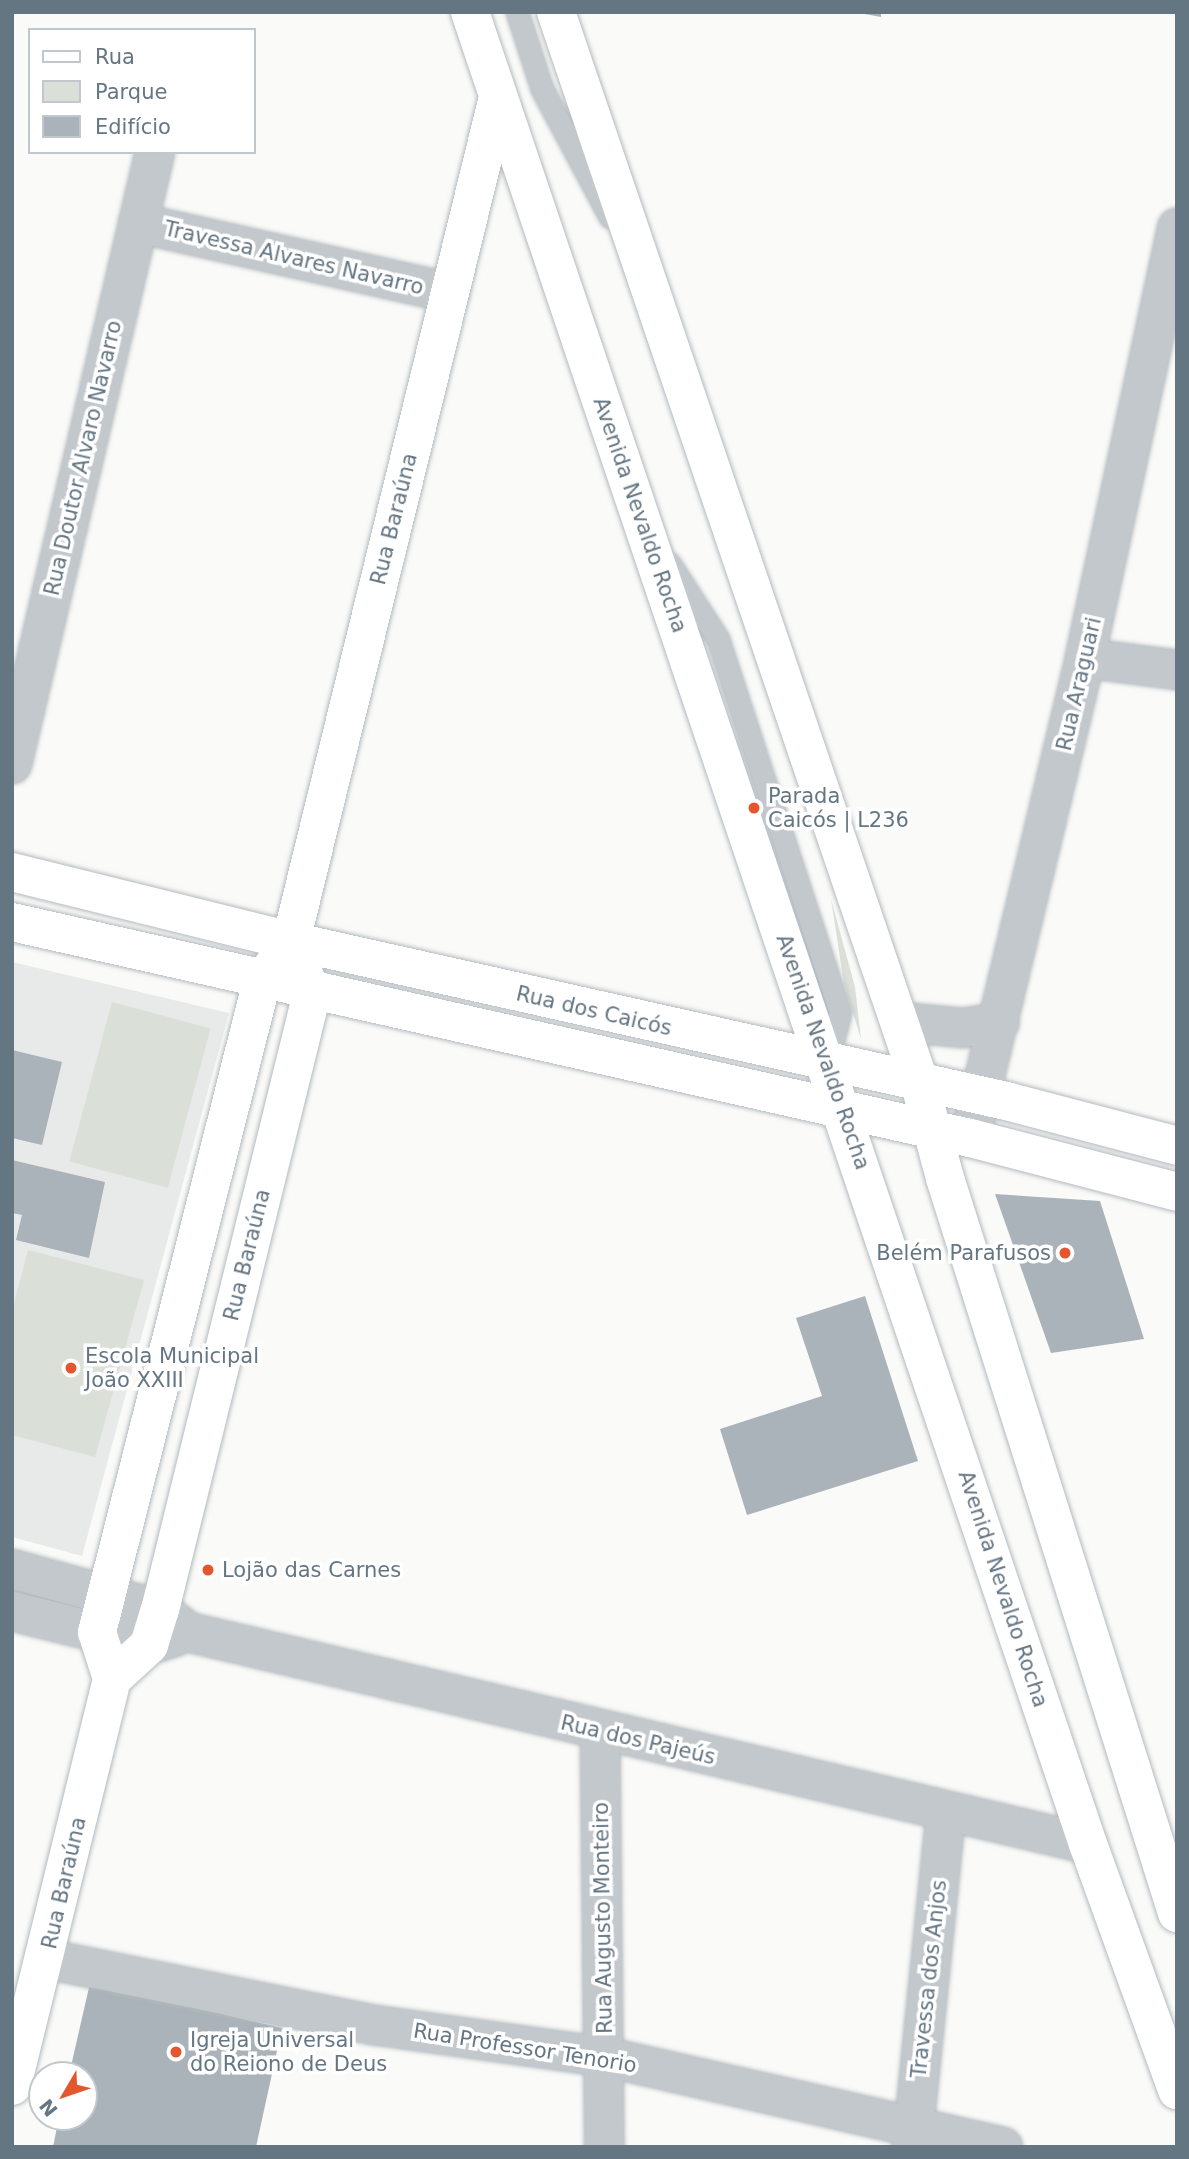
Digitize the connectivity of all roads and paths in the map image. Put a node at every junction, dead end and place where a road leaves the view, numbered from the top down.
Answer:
1 (470, 12) edge
2 (517, 12) edge
3 (556, 12) edge
4 (498, 97) junction
5 (155, 154) edge
6 (138, 223) junction
7 (1177, 228) edge
8 (450, 293) junction
9 (1169, 298) edge
10 (655, 303) junction
11 (1085, 658) junction
12 (1177, 670) edge
13 (12, 764) edge
14 (12, 872) edge
15 (12, 922) edge
16 (291, 941) junction
17 (262, 981) junction
18 (312, 993) junction
19 (900, 1022) junction
20 (1000, 1022) junction
21 (827, 1063) junction
22 (919, 1081) junction
23 (980, 1096) junction
24 (844, 1111) junction
25 (932, 1130) junction
26 (971, 1138) junction
27 (1177, 1146) edge
28 (1177, 1192) edge
29 (12, 1569) edge
30 (107, 1595) junction
31 (12, 1611) edge
32 (166, 1629) junction
33 (97, 1632) junction
34 (112, 1679) junction
35 (600, 1731) junction
36 (946, 1812) junction
37 (1088, 1843) junction
38 (1166, 1853) edge
39 (1177, 1913) edge
40 (46, 1959) junction
41 (23, 1998) edge
42 (606, 2057) junction
43 (12, 2086) edge
44 (1177, 2091) edge
45 (914, 2137) edge
46 (604, 2147) edge
47 (1003, 2147) edge

1 - 4 main road, Avenida Nevaldo Rocha
2 - 10 lane
3 - 10 main road
4 - 8 main road, Rua Baraúna
4 - 21 main road, Avenida Nevaldo Rocha
5 - 6 street, Rua Doutor Alvaro Navarro
6 - 8 street, Travessa Alvares Navarro
6 - 13 street, Rua Doutor Alvaro Navarro
7 - 9 street, Rua Araguari
8 - 16 main road, Rua Baraúna
9 - 11 street, Rua Araguari
10 - 19 main road
11 - 12 street
11 - 20 street, Rua Araguari
14 - 16 main road, Rua dos Caicós
15 - 17 main road, Rua dos Caicós
16 - 17 main road, Rua Baraúna
16 - 18 main road
16 - 21 main road, Rua dos Caicós
17 - 18 main road, Rua dos Caicós
17 - 30 main road, Rua Baraúna
18 - 24 main road, Rua dos Caicós
18 - 32 main road, Rua Baraúna
19 - 20 street
19 - 22 main road
20 - 23 street, Rua Araguari
21 - 22 main road, Rua dos Caicós
21 - 24 main road, Avenida Nevaldo Rocha
22 - 23 main road, Rua dos Caicós
22 - 25 main road
23 - 26 street, Rua Araguari
23 - 27 main road, Rua dos Caicós
24 - 25 main road, Rua dos Caicós
24 - 37 main road, Avenida Nevaldo Rocha
25 - 26 main road, Rua dos Caicós
25 - 38 main road
26 - 28 main road, Rua dos Caicós
29 - 30 street, Rua dos Pajeús
30 - 32 street, Rua dos Pajeús
30 - 33 main road, Rua Baraúna
31 - 33 street, Rua dos Pajeús
32 - 33 street, Rua dos Pajeús
32 - 34 main road
32 - 35 street, Rua dos Pajeús
33 - 34 main road
34 - 40 main road, Rua Baraúna
35 - 36 street, Rua dos Pajeús
35 - 42 street, Rua Augusto Monteiro
36 - 37 street, Rua dos Pajeús
36 - 45 street, Travessa dos Anjos
37 - 44 main road, Avenida Nevaldo Rocha
38 - 39 main road
40 - 41 main road, Rua Baraúna
40 - 42 street, Rua Professor Tenorio
41 - 43 main road, Rua Baraúna
42 - 45 street, Rua Professor Tenorio
42 - 46 street, Rua Augusto Monteiro
45 - 47 street, Rua Professor Tenorio

